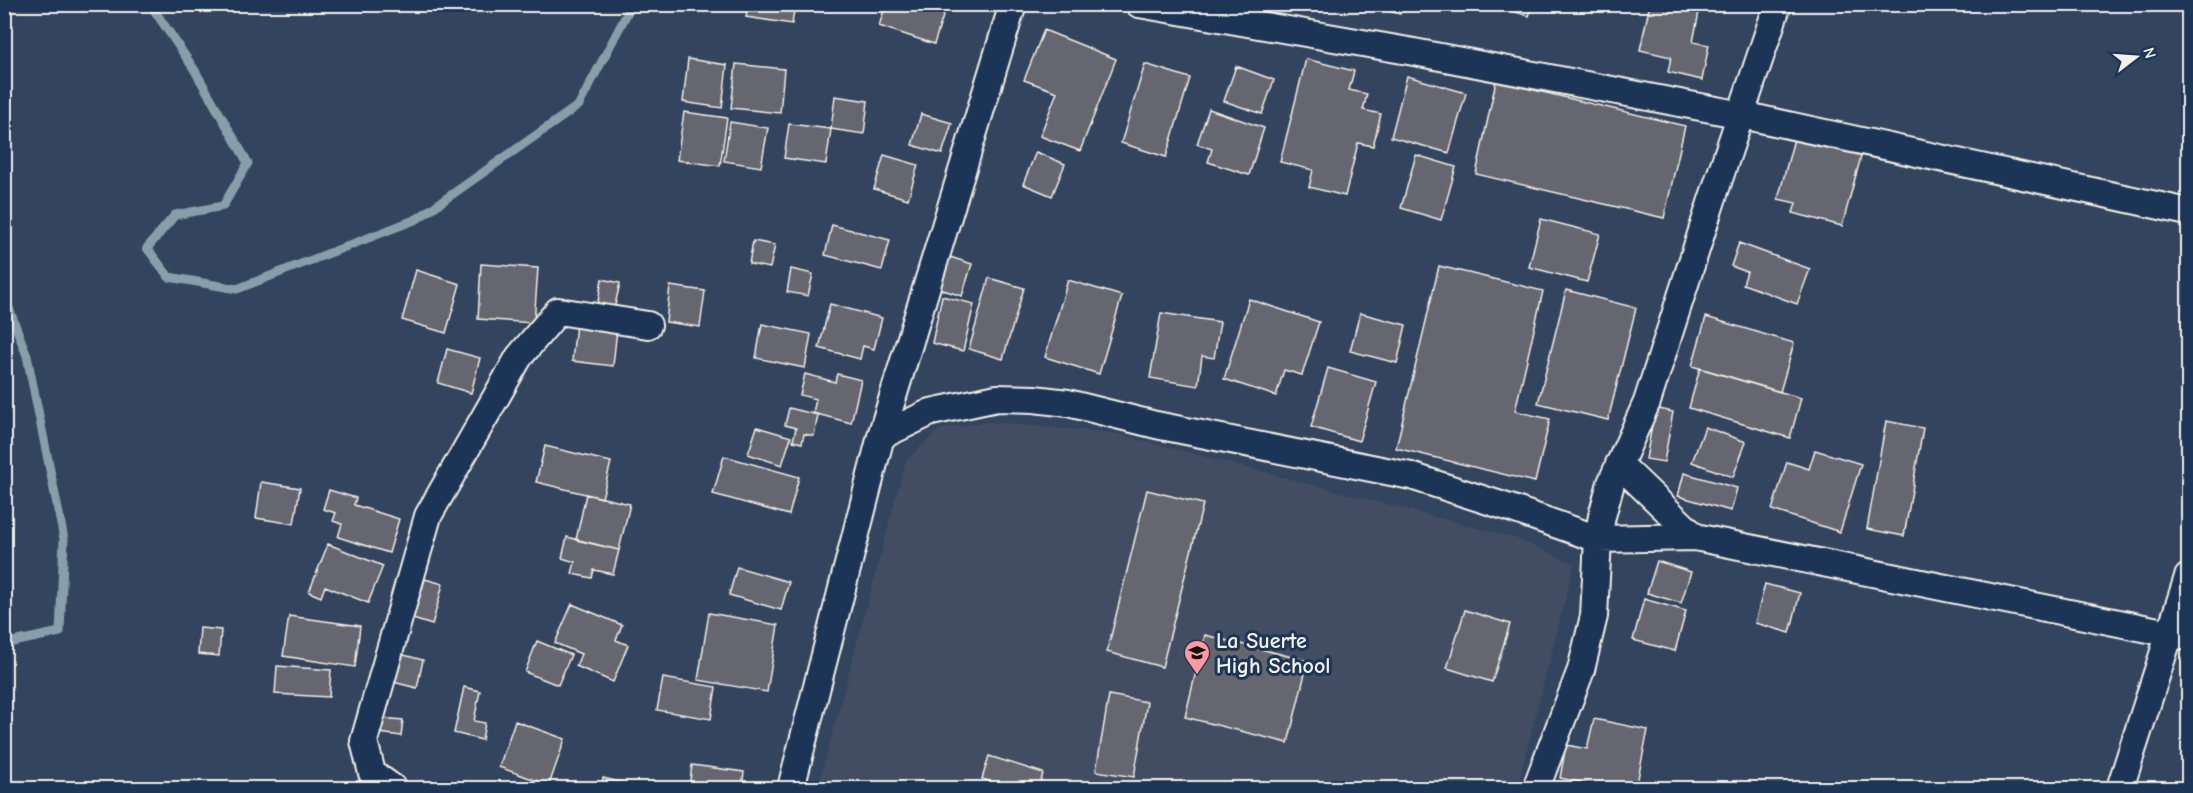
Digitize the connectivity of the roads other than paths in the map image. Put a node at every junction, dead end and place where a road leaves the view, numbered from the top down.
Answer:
1 (1013, 4) edge
2 (1139, 4) edge
3 (1778, 4) edge
4 (1742, 115) junction
5 (2188, 212) edge
6 (648, 326) dead end
7 (881, 436) junction
8 (1619, 464) junction
9 (1695, 537) junction
10 (1598, 539) junction
11 (2188, 577) edge
12 (2180, 635) edge
13 (1536, 788) edge
14 (393, 789) edge
15 (791, 789) edge
16 (2120, 789) edge

1 - 7 street
2 - 4 street
3 - 4 street
4 - 5 street
4 - 8 street
6 - 14 street
7 - 10 street
7 - 15 street
8 - 9 street
8 - 10 street
9 - 10 street
9 - 12 street
10 - 13 street
11 - 12 street
12 - 16 street

